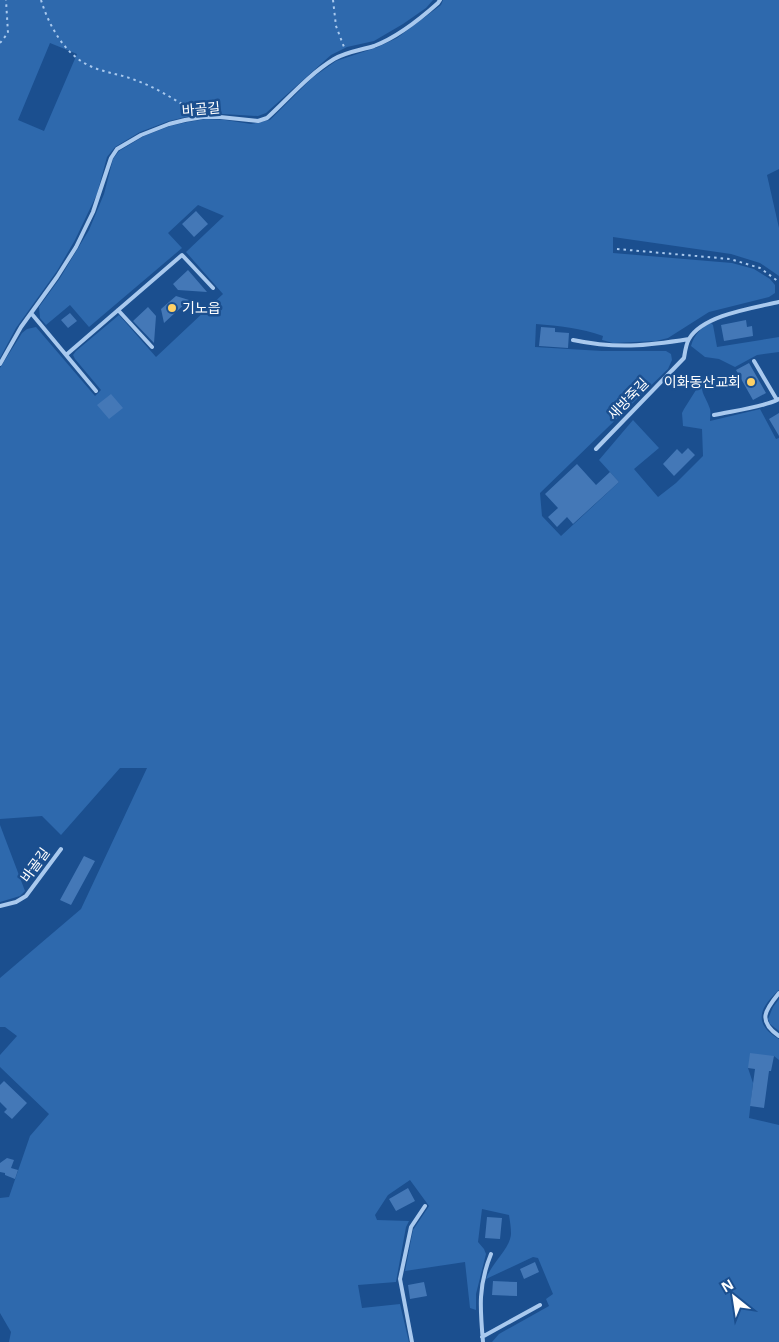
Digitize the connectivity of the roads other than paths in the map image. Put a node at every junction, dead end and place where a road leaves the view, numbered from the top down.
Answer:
1 (440, 0) edge
2 (213, 288) dead end
3 (779, 302) edge
4 (118, 310) junction
5 (31, 314) junction
6 (689, 339) junction
7 (573, 340) dead end
8 (152, 347) dead end
9 (66, 354) junction
10 (754, 361) dead end
11 (0, 364) edge
12 (96, 391) dead end
13 (778, 399) edge
14 (714, 415) dead end
15 (596, 449) dead end
16 (62, 849) dead end
17 (0, 906) edge
18 (779, 994) edge
19 (779, 1036) edge
20 (425, 1206) dead end
21 (490, 1254) dead end
22 (540, 1305) dead end
23 (482, 1337) junction
24 (412, 1342) edge
25 (483, 1342) edge

1 - 5 lane, 바골길
2 - 4 lane
3 - 6 lane, 새방죽길
4 - 8 lane
4 - 9 lane
5 - 9 lane
5 - 11 lane, 바골길
6 - 7 lane
6 - 15 lane, 새방죽길
9 - 12 lane
10 - 13 lane
13 - 14 lane
16 - 17 lane, 바골길
18 - 19 lane
20 - 24 lane
21 - 23 lane
22 - 23 lane
23 - 25 lane

